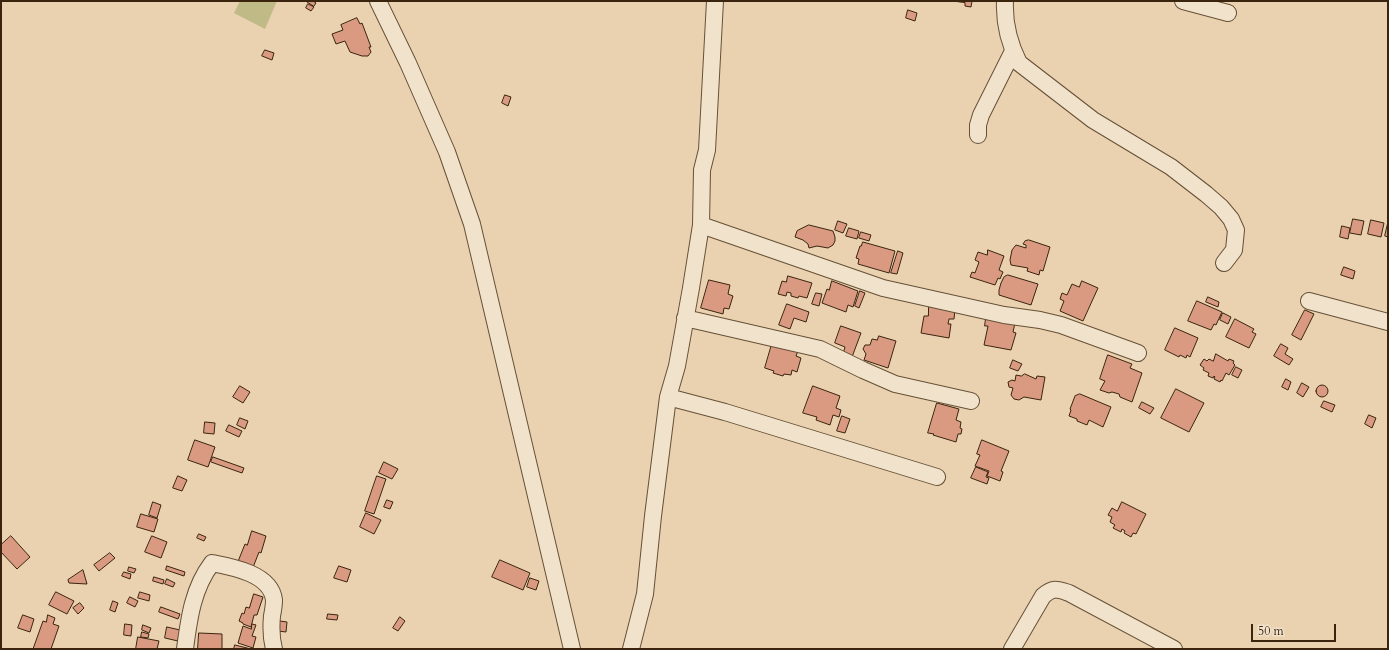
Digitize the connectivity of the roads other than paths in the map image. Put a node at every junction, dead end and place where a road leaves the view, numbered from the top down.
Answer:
1 (378, 1) edge
2 (715, 1) edge
3 (1004, 1) edge
4 (1183, 1) edge
5 (1228, 13) dead end
6 (1013, 51) junction
7 (978, 135) dead end
8 (701, 225) junction
9 (1224, 263) dead end
10 (1310, 301) dead end
11 (685, 318) junction
12 (1388, 322) edge
13 (1138, 353) dead end
14 (668, 397) junction
15 (971, 400) dead end
16 (937, 477) dead end
17 (185, 649) edge
18 (274, 649) edge
19 (572, 649) edge
20 (631, 649) edge
21 (1012, 649) edge
22 (1174, 649) edge

1 - 19 street
2 - 8 street
3 - 6 street
4 - 5 street
6 - 7 street
6 - 9 street
8 - 11 street
8 - 13 street
10 - 12 street
11 - 14 street
11 - 15 street
14 - 16 street
14 - 20 street
17 - 18 street
21 - 22 street

